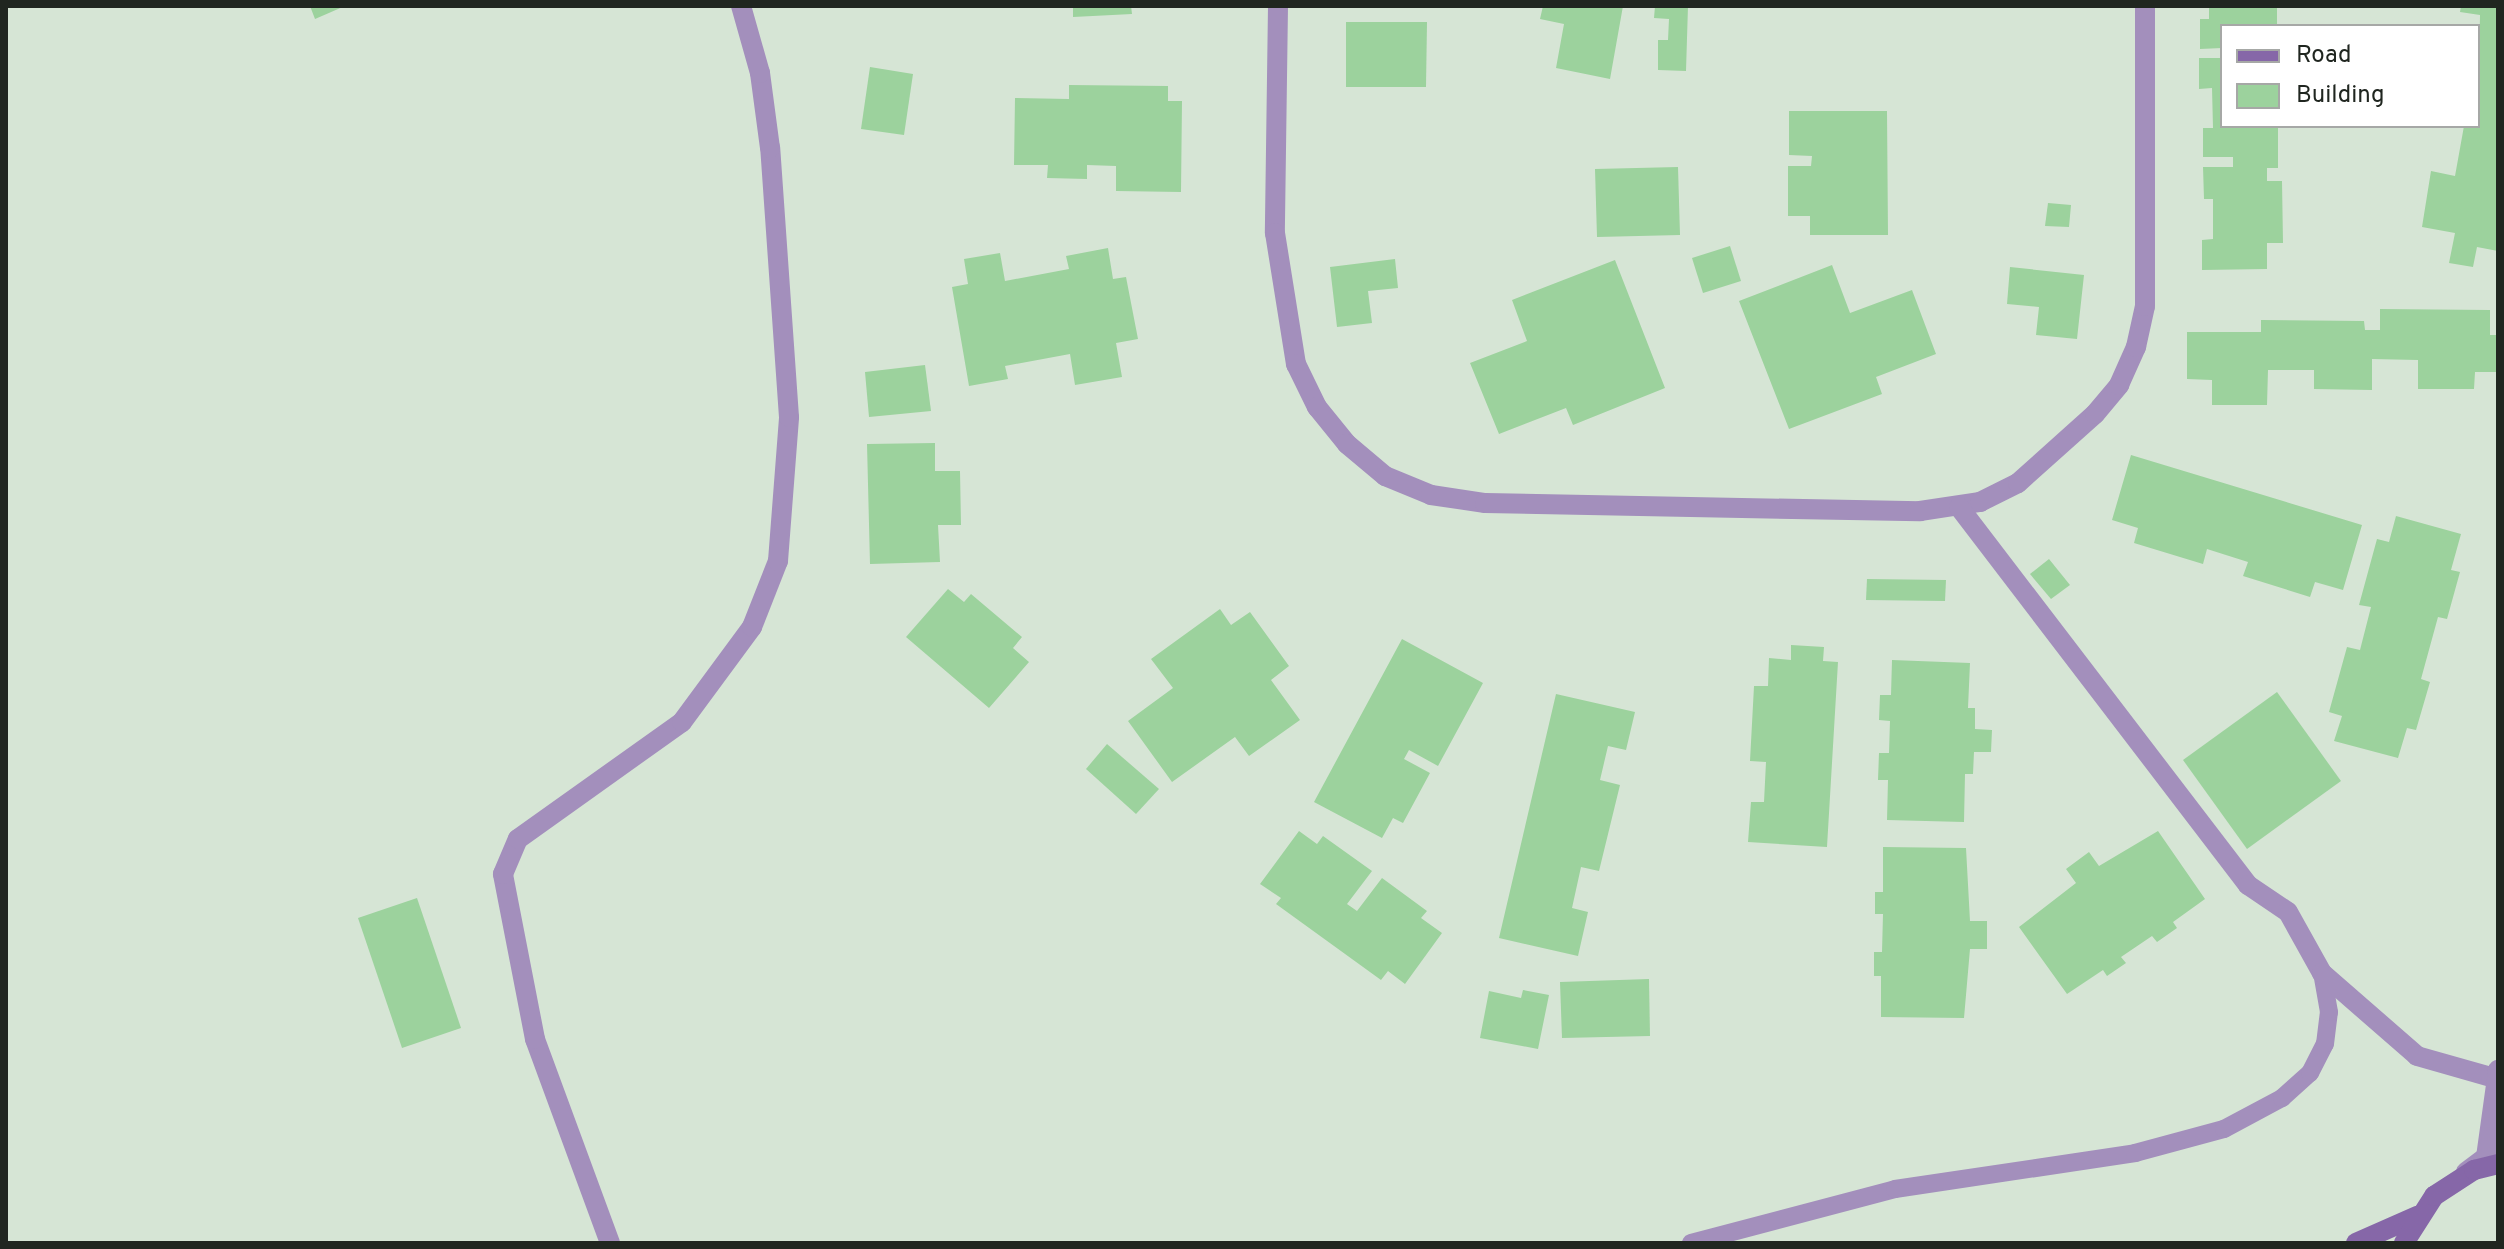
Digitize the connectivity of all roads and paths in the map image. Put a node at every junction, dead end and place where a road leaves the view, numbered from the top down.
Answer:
1 (741, 6) edge
2 (1278, 6) edge
3 (2145, 6) edge
4 (1959, 507) junction
5 (2322, 973) junction
6 (2497, 1074) edge
7 (2498, 1164) edge
8 (2434, 1196) junction
9 (2417, 1216) junction
10 (610, 1243) edge
11 (1691, 1243) edge
12 (2356, 1243) edge
13 (2404, 1243) edge

1 - 10 street
2 - 4 street
3 - 4 street
4 - 5 street
5 - 6 street
5 - 11 lane
6 - 8 street
7 - 8 main road
8 - 9 main road
9 - 12 main road
9 - 13 main road

